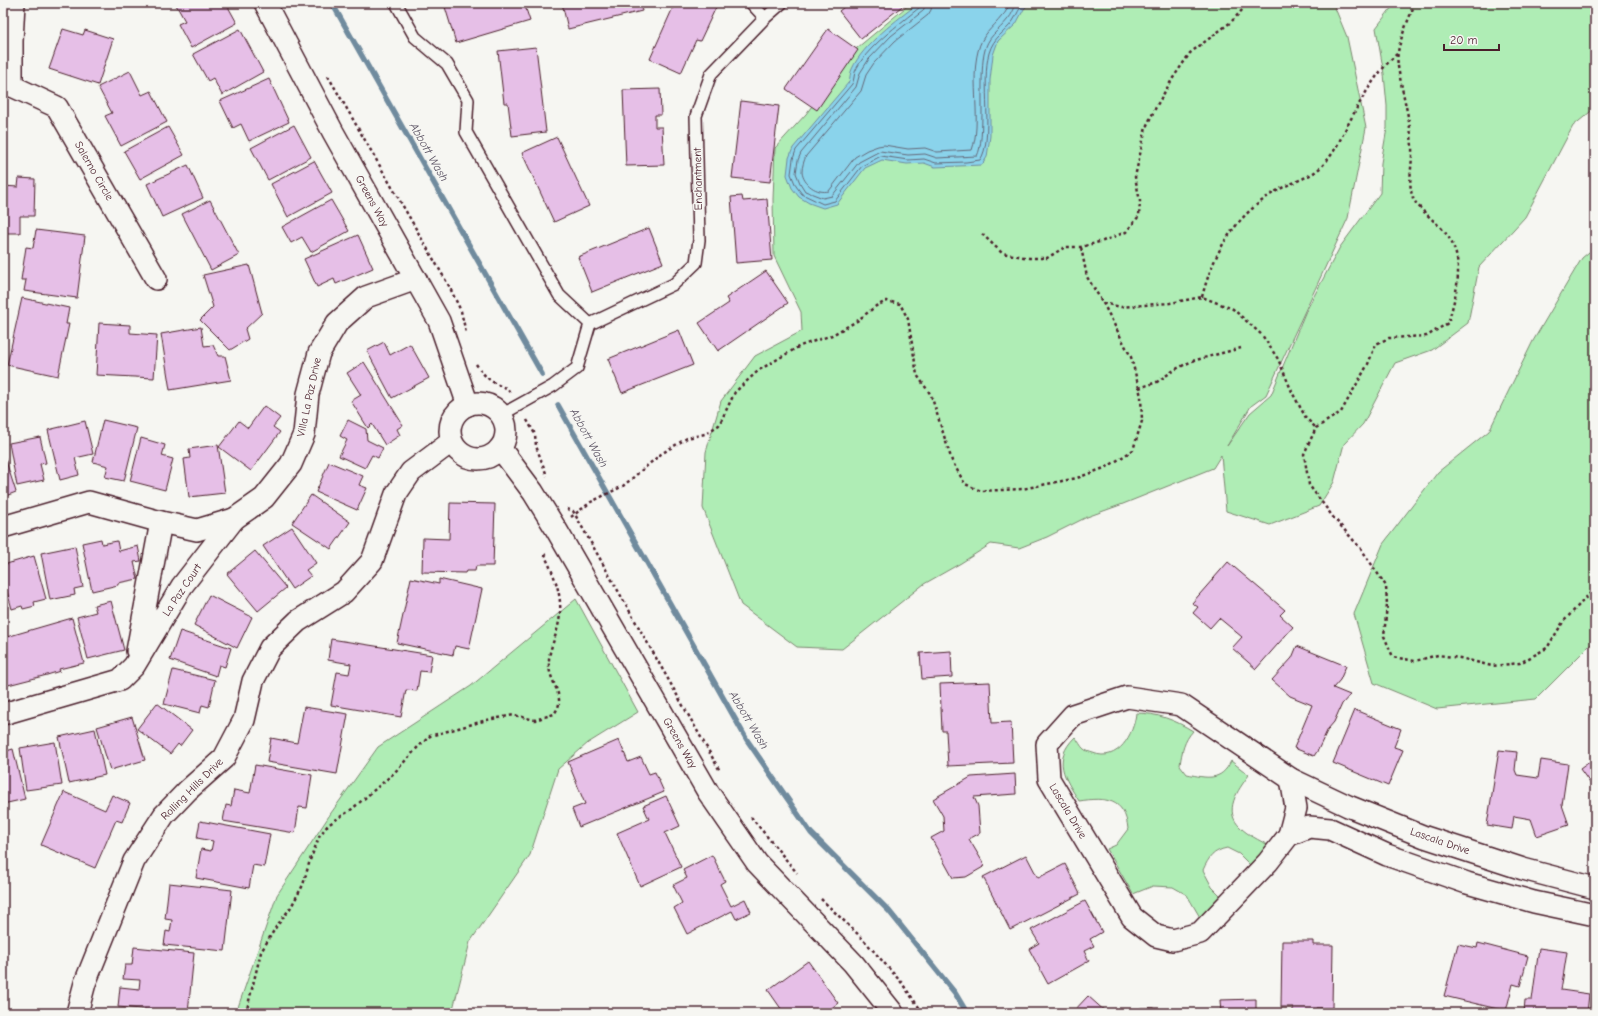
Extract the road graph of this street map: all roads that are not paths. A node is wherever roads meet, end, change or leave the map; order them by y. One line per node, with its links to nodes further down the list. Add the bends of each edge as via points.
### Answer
1 (14, 3): 7 (street)
2 (265, 3): 9 (street, Greens Way, via 333,132)
3 (396, 3): 10 (lane, via 415,37 447,64 468,100 466,132 559,295)
4 (751, 3): 6 (lane)
5 (782, 3): 6 (lane, Enchantment)
6 (765, 18): 10 (lane, Enchantment, via 711,74 696,116 699,240 696,263 674,284)
7 (7, 86): 8 (street, Salerno Circle, via 57,107)
8 (156, 279)
9 (416, 279): 11 (street, Greens Way, via 439,321); 15 (street, Villa La Paz Drive, via 366,297 337,323 319,353 308,394 304,434 291,464 264,498)
10 (590, 324): 12 (lane, via 577,368 553,386)
11 (468, 405): 12 (street, via 486,405); 13 (street, via 460,409 450,424)
12 (501, 415): 14 (street, via 506,432)
13 (451, 442): 14 (street, via 462,455 470,458 486,458); 24 (street, Rolling Hills Drive, via 411,472 396,494 372,561 344,592 298,621 270,648 253,681 244,720 224,758 164,815 134,861 85,983)
14 (500, 448): 25 (street, Greens Way, via 533,492 556,529 708,792 757,863 853,963)
15 (234, 519): 16 (street, Villa La Paz Drive, via 197,530); 18 (street, La Paz Court, via 182,586)
16 (161, 522): 17 (street, Villa La Paz Drive, via 89,502); 18 (street, La Paz Court)
17 (3, 527)
18 (134, 666): 19 (street, La Paz Court, via 120,680)
19 (3, 714)
20 (1291, 780): 21 (street, Lascala Drive, via 1296,808); 21 (street, Lascala Drive, via 1181,705 1127,697 1073,715 1047,744 1049,780 1132,918 1156,936 1173,940 1200,933 1268,862); 22 (street, Lascala Drive, via 1426,837 1523,869)
21 (1289, 835): 23 (street, via 1309,827 1330,828 1386,854 1467,883 1534,902)
22 (1595, 888)
23 (1595, 915)
24 (77, 1013)
25 (893, 1013)

